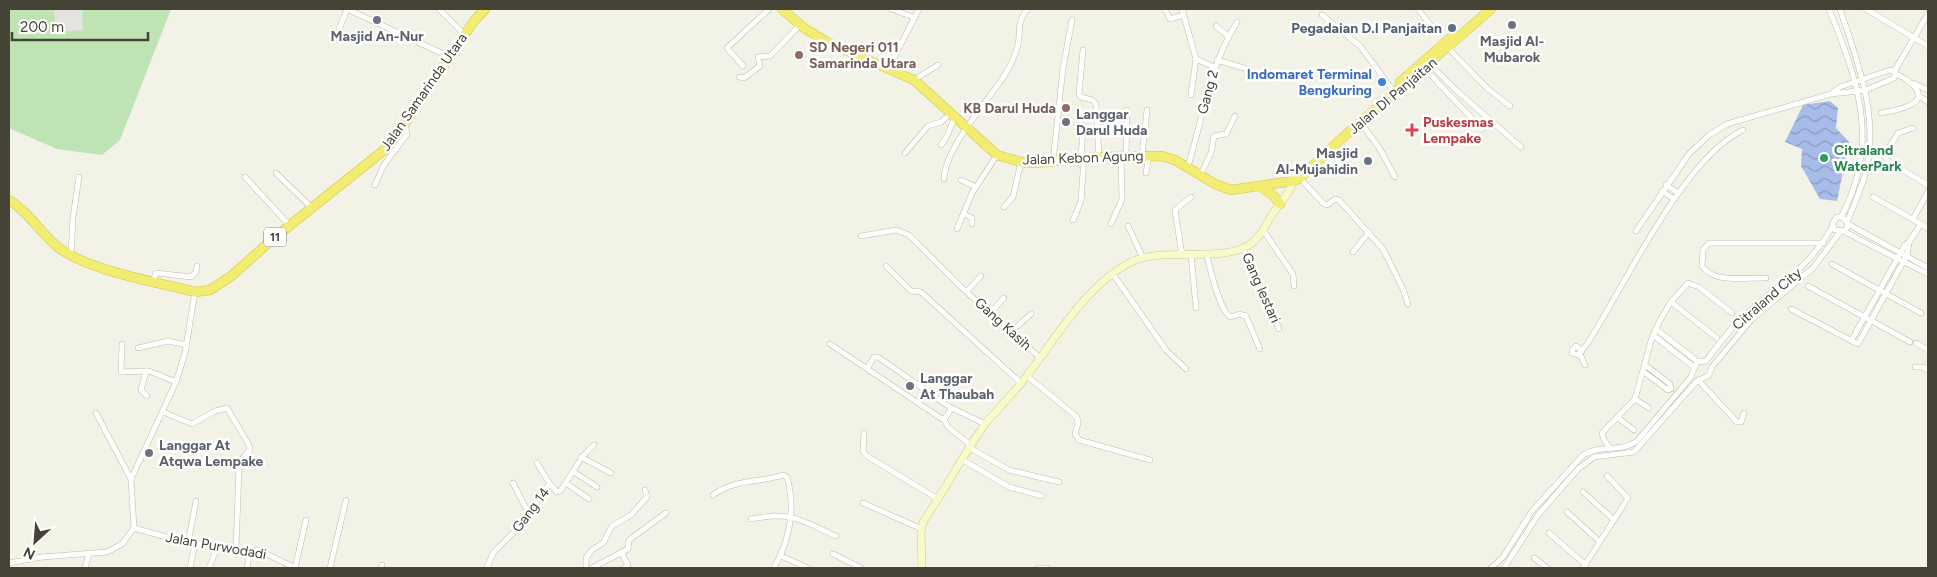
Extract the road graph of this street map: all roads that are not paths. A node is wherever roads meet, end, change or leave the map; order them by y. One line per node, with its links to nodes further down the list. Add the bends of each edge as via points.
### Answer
1 (439, 9): 23 (street)
2 (485, 9): 23 (highway, Jalan Samarinda Utara / 11)
3 (769, 9): 34 (street, via 727,48)
4 (782, 9): 20 (highway, Jalan Kebon Agung)
5 (891, 9): 17 (street)
6 (919, 9): 17 (street)
7 (1028, 9): 63 (street, via 1021,18 1018,46 1010,65)
8 (1165, 9): 14 (street, via 1170,19)
9 (1418, 9): 22 (street)
10 (1829, 9): 44 (street, Citraland City)
11 (1840, 9): 43 (street, Citraland City)
12 (1866, 9): 25 (street)
13 (1484, 10): 28 (highway, Jalan DI Panjaitan); 40 (highway)
14 (1183, 12): 31 (street)
15 (1928, 14): 25 (street)
16 (1322, 15): 46 (street, via 1360,46)
17 (913, 17): 36 (street)
18 (1072, 20): 76 (street, via 1063,68)
19 (1237, 22): 24 (street, Gang 2)
20 (800, 25): 36 (highway, Jalan Kebon Agung, via 839,48); 41 (street, via 770,56 757,58 761,65 757,69 744,78)
21 (1216, 26): 24 (street)
22 (1431, 26)
23 (465, 35): 30 (highway, Jalan Samarinda Utara / 11)
24 (1228, 36): 32 (street, Gang 2)
25 (1914, 38): 27 (street); 39 (street)
26 (335, 40): 30 (street, via 347,9)
27 (1928, 46)
28 (1448, 48): 35 (highway, Jalan DI Panjaitan); 54 (street, via 1488,89)
29 (1083, 50): 72 (street, via 1079,94 1096,104)
30 (450, 57): 61 (highway, Jalan Samarinda Utara / 11)
31 (1196, 59): 37 (street); 52 (street)
32 (1217, 60): 37 (street, Gang 2); 38 (street)
33 (938, 65): 42 (street)
34 (743, 66)
35 (1427, 66): 40 (highway, Jalan DI Panjaitan); 65 (street); 68 (street)
36 (889, 67): 42 (highway, Jalan Kebon Agung)
37 (1214, 67): 77 (street, Gang 2)
38 (1244, 68)
39 (1896, 72): 43 (street); 45 (street); 47 (street, via 1894,78)
40 (1414, 74): 46 (highway); 60 (highway, Jalan DI Panjaitan)
41 (739, 77)
42 (914, 80): 58 (highway, Jalan Kebon Agung)
43 (1863, 80): 44 (street); 47 (street, Citraland City)
44 (1855, 82): 49 (street, Citraland City); 50 (street)
45 (1913, 83): 48 (street); 51 (street)
46 (1392, 88): 85 (highway)
47 (1866, 90): 49 (street); 106 (street, Citraland City, via 1868,160)
48 (1928, 90)
49 (1858, 92): 50 (street); 103 (street, Citraland City, via 1861,164)
50 (1831, 94): 88 (street, via 1719,128 1699,143)
51 (1918, 94): 53 (street); 57 (street, via 1908,107)
52 (1191, 95)
53 (1928, 102)
54 (1510, 106)
55 (1127, 110): 73 (street)
56 (1146, 110): 71 (street)
57 (1881, 113)
58 (954, 115): 63 (highway, Jalan Kebon Agung); 67 (street); 69 (street, via 928,126)
59 (1235, 116): 80 (street, via 1226,134 1214,136)
60 (1361, 123): 81 (street); 85 (highway, Jalan DI Panjaitan)
61 (405, 124): 87 (street, via 407,134 384,165); 101 (highway, Jalan Samarinda Utara / 11, via 383,151)
62 (1084, 127): 74 (street)
63 (968, 128): 70 (highway, Jalan Kebon Agung); 84 (street, via 946,165)
64 (1913, 128): 89 (street, via 1896,135 1884,156)
65 (1482, 130)
66 (1742, 130): 94 (street, via 1721,143)
67 (941, 145)
68 (1521, 147)
69 (905, 153)
70 (998, 155): 75 (highway, Jalan Kebon Agung); 91 (street)
71 (1145, 156): 73 (highway, Jalan Kebon Agung); 77 (highway, Jalan Kebon Agung, via 1168,157); 79 (street)
72 (1099, 157): 73 (highway, Jalan Kebon Agung); 74 (highway, Jalan Kebon Agung)
73 (1124, 157): 108 (street, via 1122,199)
74 (1082, 159): 76 (highway, Jalan Kebon Agung); 104 (street, via 1081,201)
75 (1021, 162): 76 (highway, Jalan Kebon Agung); 100 (street, via 1013,197)
76 (1053, 162)
77 (1188, 166): 80 (highway, Jalan Kebon Agung)
78 (276, 173): 101 (street)
79 (1146, 173)
80 (1201, 174): 90 (highway, Jalan Kebon Agung, via 1231,190)
81 (1395, 176)
82 (79, 177): 132 (street)
83 (244, 177): 110 (street)
84 (944, 179)
85 (1293, 179): 90 (highway, Jalan Kebon Agung); 99 (main road); 117 (street, via 1324,204 1339,200)
86 (961, 180): 91 (street)
87 (375, 185)
88 (1666, 185): 92 (street); 94 (street)
89 (1928, 185)
90 (1261, 187): 99 (highway)
91 (976, 188): 102 (street)
92 (1662, 192): 97 (street); 116 (street)
93 (1928, 192): 105 (street)
94 (1678, 193): 97 (street)
95 (1191, 196): 130 (street, via 1175,210)
96 (1873, 197): 105 (street)
97 (1674, 199): 177 (street, via 1581,353)
98 (9, 200): 132 (highway)
99 (1280, 204): 115 (main road)
100 (1004, 207)
101 (312, 208): 110 (highway, Jalan Samarinda Utara / 11)
102 (964, 214): 107 (street, via 972,218); 113 (street)
103 (1841, 216): 106 (street); 112 (street, Citraland City, via 1834,220)
104 (1073, 220)
105 (1913, 220): 109 (street)
106 (1847, 223): 118 (street, Citraland City); 119 (street)
107 (972, 224)
108 (1111, 224)
109 (1921, 224): 114 (street); 122 (street)
110 (290, 226): 149 (highway, Jalan Samarinda Utara / 11, via 230,277 210,290)
111 (1128, 226): 134 (street)
112 (1832, 226): 118 (street); 123 (street, Citraland City)
113 (956, 228)
114 (1928, 228)
115 (1263, 230): 124 (main road); 146 (street, via 1294,274)
116 (1636, 231)
117 (1369, 232): 126 (street); 153 (street, via 1383,249)
118 (1841, 232): 121 (street); 133 (street, Citraland City)
119 (1865, 232): 121 (street); 127 (street)
120 (861, 236): 148 (street, Gang Kasih, via 888,230 904,232)
121 (1860, 240): 135 (street)
122 (1909, 242): 127 (street); 131 (street)
123 (1823, 243): 125 (street, Citraland City); 144 (street, via 1710,243 1704,250 1702,266 1711,275)
124 (1243, 247): 128 (main road); 162 (street, Gang lestari)
125 (1816, 251): 133 (street); 175 (street, Citraland City, via 1804,266 1746,314)
126 (1353, 252)
127 (1901, 252): 131 (street); 135 (street)
128 (1206, 253): 129 (main road); 172 (street, via 1225,314 1230,317 1246,316)
129 (1191, 254): 130 (main road); 154 (street)
130 (1182, 255): 134 (main road)
131 (1906, 255): 136 (street); 140 (street)
132 (71, 256): 145 (highway)
133 (1823, 256): 180 (street, Citraland City, via 1803,278 1751,320)
134 (1143, 258): 141 (main road)
135 (1897, 259): 136 (street); 150 (street)
136 (1903, 262): 142 (street); 150 (street)
137 (1832, 264): 150 (street)
138 (197, 266): 145 (street, via 191,277 156,273)
139 (886, 266): 190 (street, via 911,291 921,292)
140 (1928, 268)
141 (1113, 274): 174 (main road, via 1088,298); 182 (street, via 1166,350)
142 (1928, 274)
143 (981, 276): 148 (street)
144 (1766, 278)
145 (153, 281): 149 (highway)
146 (1294, 286)
147 (1808, 286): 160 (street)
148 (967, 291): 156 (street, Gang Kasih)
149 (195, 292): 170 (street)
150 (1882, 292): 158 (street); 160 (street); 161 (street)
151 (1004, 298): 156 (street)
152 (1671, 302): 157 (street, via 1685,285 1693,284); 163 (street); 166 (street)
153 (1408, 304)
154 (1196, 308)
155 (1791, 309): 167 (street)
156 (991, 312): 164 (street, Gang Kasih)
157 (1732, 313)
158 (1922, 313)
159 (1031, 314): 164 (street)
160 (1864, 316): 161 (street); 167 (street)
161 (1872, 320): 167 (street, via 1858,344); 173 (street)
162 (1279, 329)
163 (1656, 329): 165 (street); 176 (street)
164 (1012, 331): 174 (street, Gang Kasih)
165 (1653, 335): 178 (street); 183 (street)
166 (1717, 338)
167 (1851, 341)
168 (122, 344): 184 (street, via 121,372)
169 (830, 344): 179 (street)
170 (187, 345): 171 (street, via 168,341); 189 (street)
171 (138, 348)
172 (1260, 349)
173 (1928, 350)
174 (1039, 357): 187 (main road)
175 (1706, 361): 176 (street); 180 (street)
176 (1698, 362): 183 (street, Citraland City)
177 (1585, 365)
178 (1646, 365): 186 (street); 186 (street, via 1670,384 1671,389)
179 (868, 367): 193 (street, via 874,357 878,357); 199 (street)
180 (1712, 367): 188 (street, Citraland City, via 1709,375)
181 (1915, 367): 185 (street)
182 (1186, 369)
183 (1694, 369): 188 (street); 205 (street, Citraland City, via 1637,441 1626,447)
184 (146, 370): 189 (street); 191 (street, via 141,390)
185 (1928, 370)
186 (1644, 372): 192 (street)
187 (1026, 376): 190 (main road); 208 (street, via 1077,417 1075,434 1079,440)
188 (1700, 379): 196 (street, via 1737,422 1741,422); 210 (street, Citraland City, via 1634,452 1594,457)
189 (176, 382): 195 (street)
190 (1021, 383): 200 (main road)
191 (147, 396)
192 (1635, 399): 194 (street); 198 (street)
193 (951, 408): 199 (street); 200 (street)
194 (1649, 408)
195 (163, 412): 214 (street); 244 (street, via 192,424 227,408 249,445 250,450 239,467)
196 (1744, 412)
197 (96, 413): 214 (street)
198 (1618, 418): 201 (street); 205 (street, via 1602,436)
199 (944, 419): 204 (street)
200 (985, 424): 204 (main road)
201 (1634, 430)
202 (864, 433): 225 (street, via 863,451 867,456)
203 (594, 445): 206 (street, Gang 14)
204 (970, 448): 207 (main road); 215 (street, via 1012,471)
205 (1610, 448): 210 (street, Citraland City, via 1588,452)
206 (581, 456): 211 (street, Gang 14); 212 (street)
207 (963, 460): 223 (street, via 1009,487); 225 (main road)
208 (1150, 460)
209 (537, 463): 218 (street)
210 (1576, 467): 269 (street, Citraland City, via 1532,511); 270 (street, Citraland City, via 1538,515)
211 (574, 472): 217 (street, Gang 14); 219 (street)
212 (610, 473)
213 (1606, 476): 234 (street, via 1628,498)
214 (131, 479): 236 (street)
215 (1059, 482)
216 (513, 483): 231 (street)
217 (566, 483): 218 (street, Gang 14, via 558,492); 224 (street)
218 (550, 484): 231 (street, Gang 14)
219 (597, 487)
220 (645, 490): 261 (street, via 647,497 637,510 612,526 604,543 589,553)
221 (1583, 492): 234 (street)
222 (713, 495): 232 (street, via 736,483 783,475 787,477 792,495)
223 (1042, 496)
224 (590, 499)
225 (938, 499): 237 (main road)
226 (346, 500): 259 (street)
227 (196, 501): 241 (street)
228 (863, 502): 237 (street)
229 (1567, 512): 240 (street)
230 (666, 513): 246 (street, via 634,536 629,541 629,548)
231 (529, 514): 260 (street, Gang 14, via 493,553)
232 (791, 516): 233 (street); 239 (street); 249 (street)
233 (751, 519)
234 (1613, 519): 240 (street)
235 (306, 520): 258 (street)
236 (134, 528): 241 (street, Jalan Purwodadi); 247 (street, via 115,549)
237 (922, 529): 266 (main road)
238 (1549, 533): 252 (street)
239 (836, 536)
240 (1599, 541): 252 (street)
241 (188, 543): 242 (street, Jalan Purwodadi)
242 (195, 544): 243 (street, Jalan Purwodadi); 255 (street)
243 (217, 548): 244 (street, Jalan Purwodadi); 256 (street)
244 (236, 549): 245 (street, Jalan Purwodadi)
245 (250, 550): 257 (street); 258 (street, Jalan Purwodadi, via 264,552)
246 (621, 552): 253 (street); 262 (street)
247 (89, 553): 251 (street); 254 (street)
248 (833, 554): 265 (street)
249 (781, 556): 263 (street); 264 (street)
250 (1534, 558): 271 (street)
251 (9, 563)
252 (1584, 566)
253 (628, 567)
254 (85, 568)
255 (190, 568)
256 (209, 568)
257 (247, 568)
258 (295, 568)
259 (330, 568)
260 (487, 568)
261 (586, 568)
262 (592, 568)
263 (774, 568)
264 (808, 568)
265 (861, 568)
266 (922, 568)
267 (1039, 568): 268 (street)
268 (1047, 568)
269 (1495, 568)
270 (1504, 568)
271 (1547, 568)

